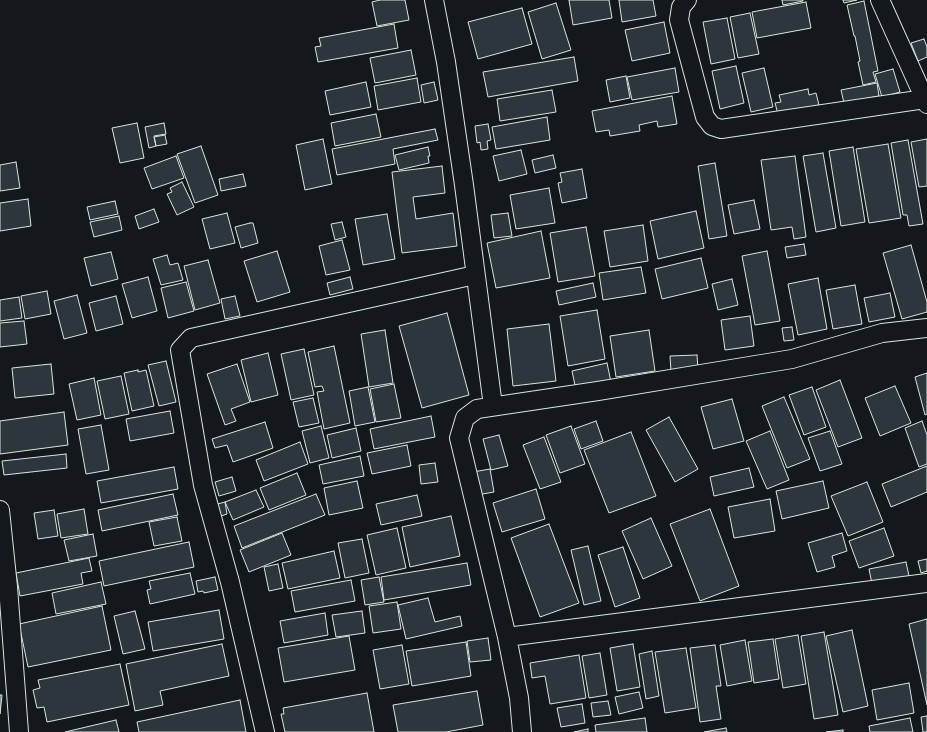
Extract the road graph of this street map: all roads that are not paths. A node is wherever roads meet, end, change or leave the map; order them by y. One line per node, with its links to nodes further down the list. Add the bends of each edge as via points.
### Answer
1 (434, 0): 5 (street, via 448,78)
2 (687, 0): 4 (street, via 681,7 680,20 705,117 712,126 721,128)
3 (880, 0): 4 (street)
4 (926, 101)
5 (475, 275): 7 (street); 12 (street, via 191,338 180,350 202,484 230,582)
6 (927, 328): 7 (street, via 882,333 792,358 598,392)
7 (493, 406): 10 (street, via 477,409 465,418 459,438)
8 (0, 510): 11 (street)
9 (927, 584): 10 (street)
10 (507, 637): 13 (street, via 519,698)
11 (19, 732)
12 (265, 732)
13 (522, 732)

